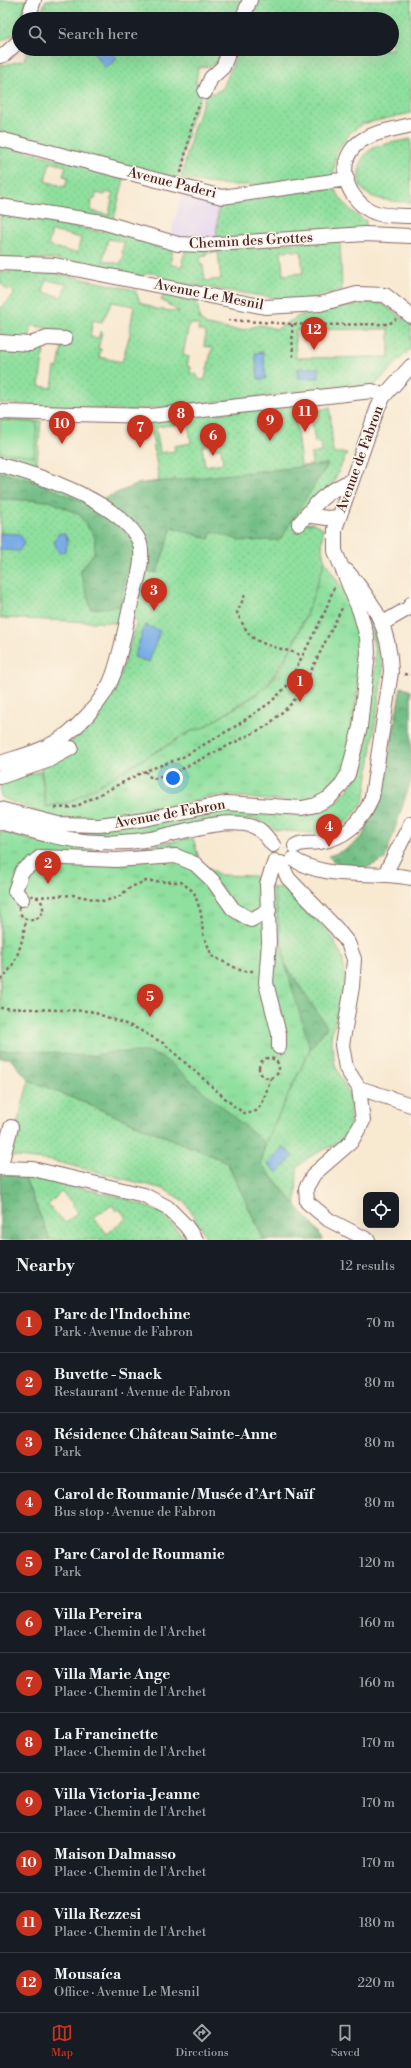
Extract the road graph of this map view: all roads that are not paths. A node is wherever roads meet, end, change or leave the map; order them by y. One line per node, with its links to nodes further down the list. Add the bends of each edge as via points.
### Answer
1 (34, 0): 3 (street)
2 (250, 0): 4 (street)
3 (30, 12)
4 (245, 12)
5 (12, 47): 6 (street)
6 (0, 56)
7 (228, 56): 8 (street, via 224,67 211,78)
8 (205, 92)
9 (411, 125): 11 (street, via 376,134 354,147 347,157)
10 (0, 139): 11 (street, Avenue Paderi, via 222,196)
11 (347, 179): 13 (street, via 349,189 355,198 373,212)
12 (0, 206): 14 (street, Chemin des Grottes, via 102,222 178,244 203,245 365,234)
13 (411, 216)
14 (411, 236)
15 (0, 263): 16 (street, Avenue Le Mesnil, via 55,265 265,307 320,304 357,294 385,295)
16 (411, 316)
17 (65, 339): 18 (street, via 47,338 30,344)
18 (0, 342)
19 (411, 366): 20 (street, Avenue de Fabron)
20 (384, 396): 21 (street, via 372,391 150,416); 23 (street, Avenue de Fabron)
21 (0, 412)
22 (0, 465): 29 (street, via 28,472 86,497 118,515 138,538 141,560 114,674 98,703 72,731 46,747)
23 (350, 481): 24 (street, Avenue de Fabron); 24 (street, via 330,490 318,500 303,520)
24 (338, 517): 25 (street, Avenue de Fabron, via 334,541)
25 (353, 596): 27 (street, Avenue de Fabron); 31 (street, Avenue de Fabron, via 367,637 366,680 360,727 348,774 329,798 316,805 302,808 226,803 99,825 58,824)
26 (411, 604): 27 (street, via 410,608)
27 (383, 623): 35 (street, Avenue de Fabron, via 389,642 391,672 375,782 367,811 347,832 333,839 302,842)
28 (71, 748): 30 (street, via 47,761)
29 (0, 763)
30 (0, 778)
31 (0, 809)
32 (0, 822): 34 (street, Avenue de Fabron, via 53,836 98,842 150,839 200,828 245,825 261,830)
33 (411, 823): 36 (street)
34 (273, 845): 35 (street, via 272,855); 35 (street, via 278,840 286,839)
35 (286, 857): 36 (street, via 305,865 342,874); 39 (street, via 267,884 266,899); 41 (street, via 288,878 336,928 348,943 354,959 342,1045 346,1068)
36 (385, 874): 37 (street)
37 (411, 878)
38 (29, 898): 39 (street, via 15,891 22,871 41,857 116,860 176,856 195,864 213,881 233,909 251,920)
39 (269, 910): 40 (street, via 266,983 280,1034)
40 (279, 1047)
41 (359, 1088): 42 (street); 46 (street, via 363,1121 351,1142 314,1174 306,1188 307,1202 317,1211)
42 (411, 1105)
43 (11, 1128): 44 (street)
44 (0, 1168): 45 (street, via 40,1170 144,1195 167,1207 182,1221)
45 (196, 1240)
46 (368, 1240)

